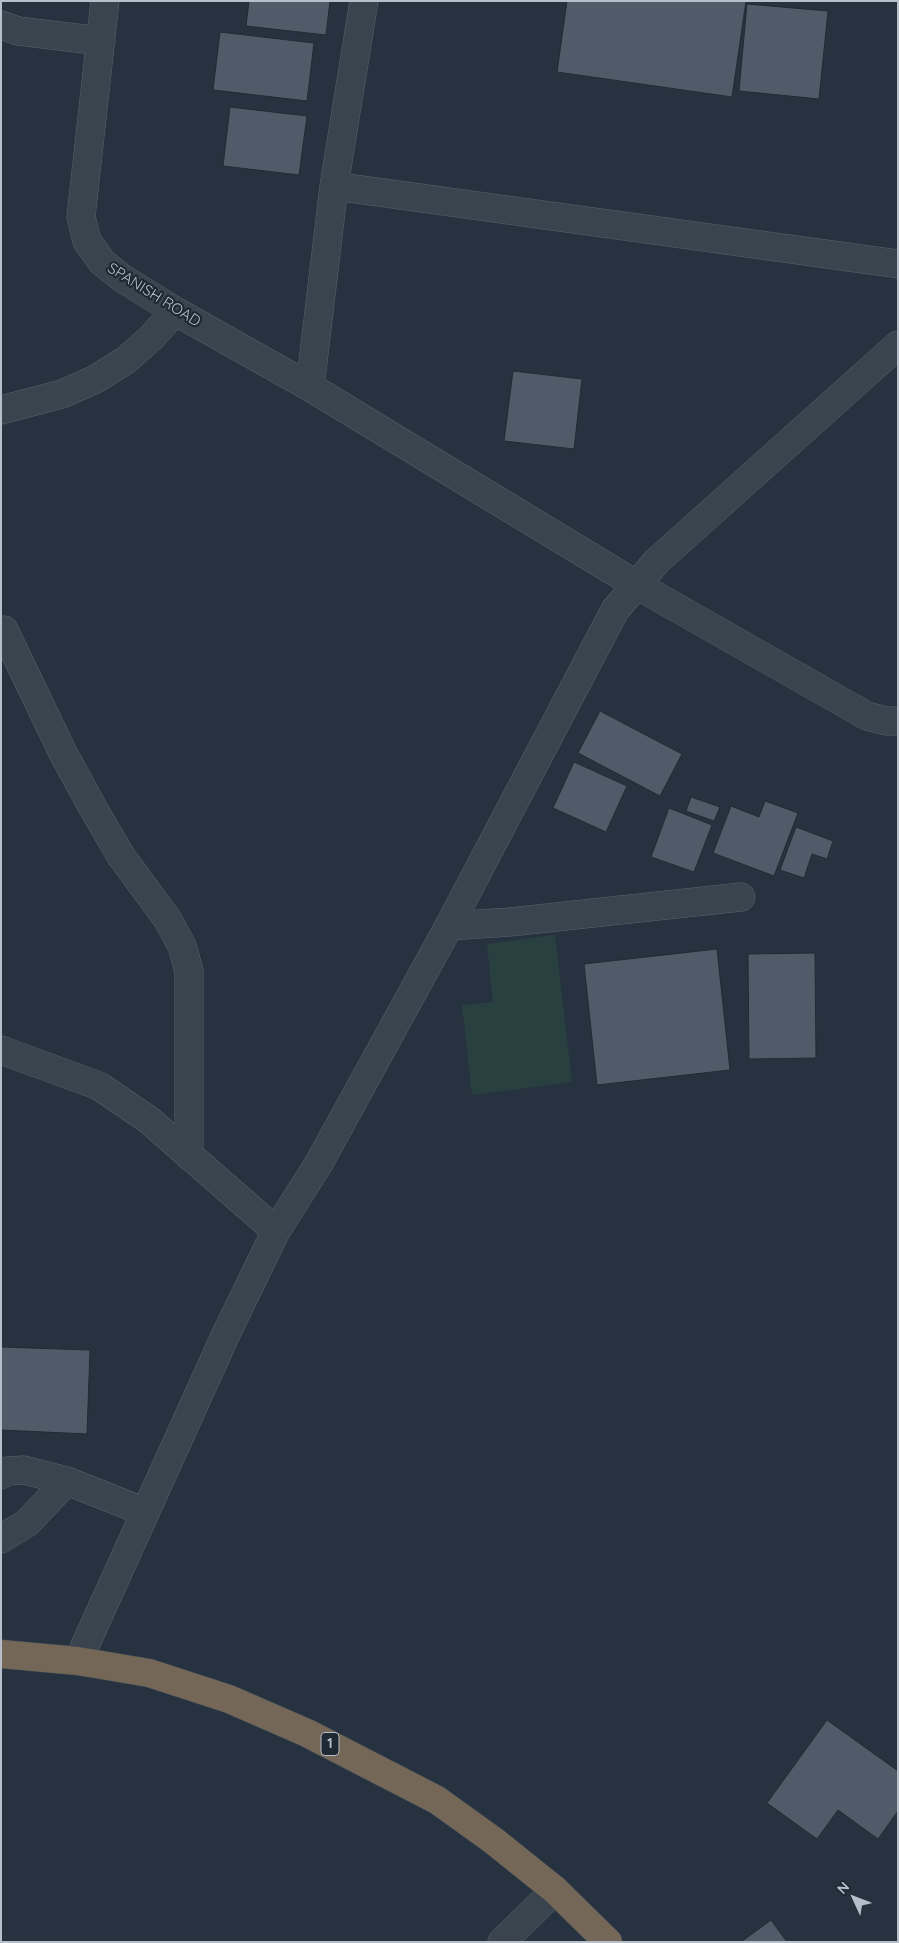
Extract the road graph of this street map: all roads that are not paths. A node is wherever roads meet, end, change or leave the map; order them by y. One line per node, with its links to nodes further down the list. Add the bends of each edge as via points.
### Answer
1 (105, 1): 4 (street, SPANISH ROAD)
2 (364, 1): 5 (street)
3 (1, 25): 4 (street, via 18,31)
4 (101, 41): 7 (street, SPANISH ROAD, via 80,217 86,242 102,262 122,278)
5 (334, 186): 6 (street); 9 (street)
6 (898, 264)
7 (175, 311): 9 (street, SPANISH ROAD); 10 (street, via 126,360 96,379 62,394)
8 (898, 345): 11 (street)
9 (310, 387): 11 (street, SPANISH ROAD)
10 (1, 410)
11 (634, 584): 13 (street, SPANISH ROAD, via 867,716 886,722); 15 (street, via 614,610)
12 (4, 630): 17 (street, via 93,808 182,946 189,971)
13 (898, 721)
14 (741, 897): 15 (street)
15 (449, 926): 18 (street, via 319,1163)
16 (1, 1050): 17 (street, via 99,1086 149,1120)
17 (189, 1156): 18 (street)
18 (276, 1231): 21 (street)
19 (1, 1475): 20 (street, via 24,1470)
20 (67, 1481): 21 (street); 22 (street, via 27,1523)
21 (145, 1512): 24 (street)
22 (1, 1539)
23 (1, 1654): 24 (highway, 1)
24 (78, 1661): 25 (highway, 1, via 148,1674 229,1698 306,1733 436,1800)
25 (555, 1890): 26 (street); 27 (highway, 1)
26 (502, 1942)
27 (608, 1942)

